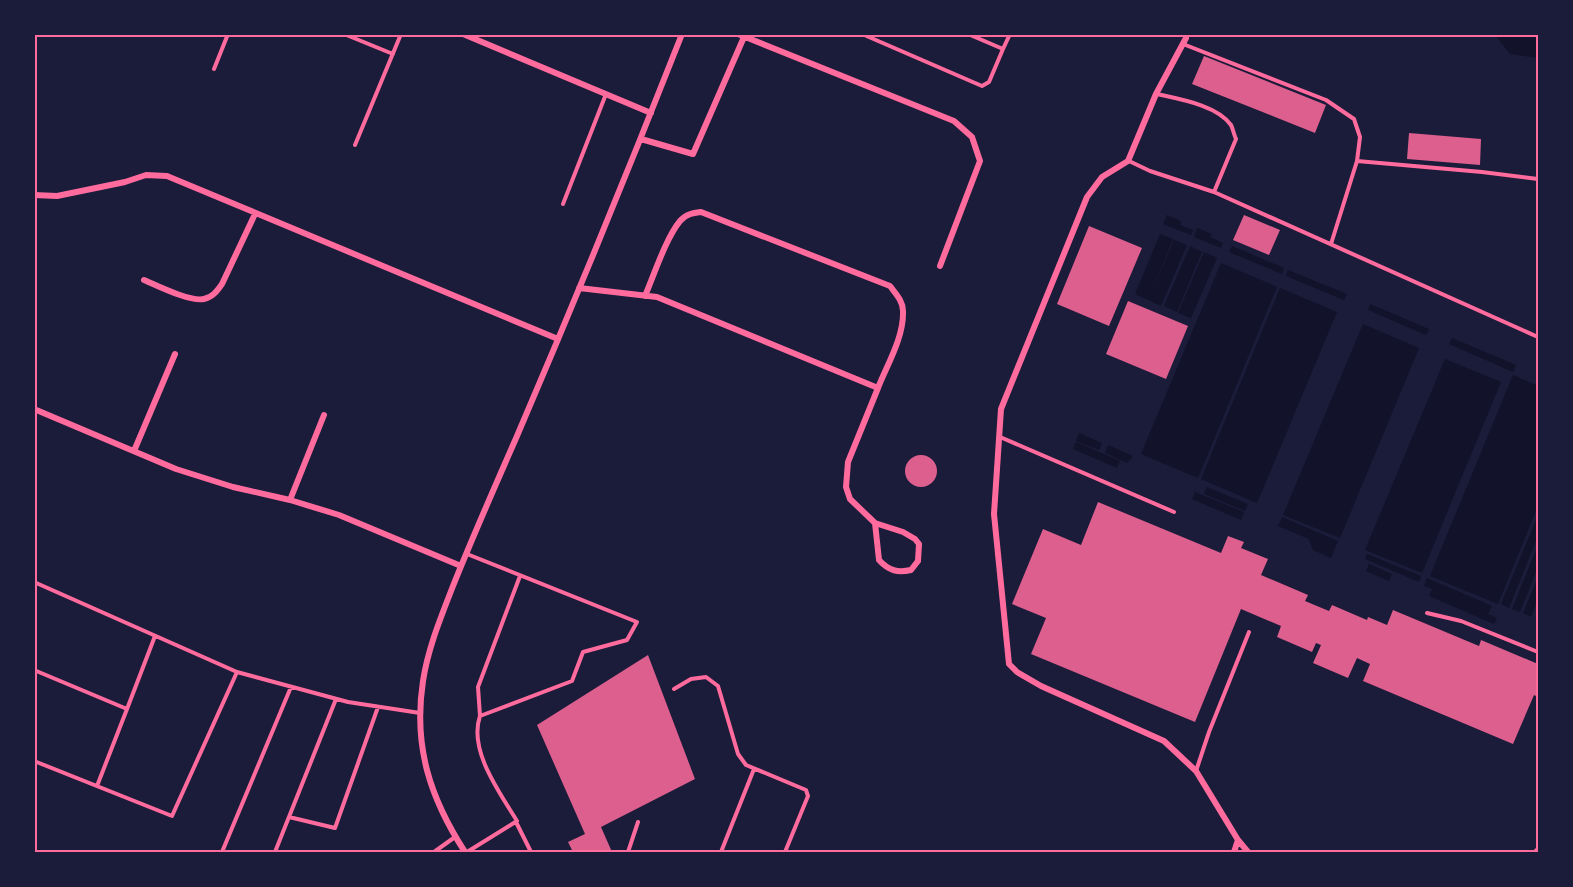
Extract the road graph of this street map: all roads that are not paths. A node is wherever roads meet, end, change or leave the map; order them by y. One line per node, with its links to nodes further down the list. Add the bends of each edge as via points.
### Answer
1 (228, 34): 13 (lane)
2 (344, 34): 12 (lane)
3 (401, 34): 12 (lane)
4 (463, 34): 14 (street)
5 (682, 34): 16 (street)
6 (862, 34): 11 (lane, via 982,86 988,82)
7 (968, 34): 11 (lane)
8 (1010, 34): 11 (lane)
9 (741, 36): 17 (street, via 693,154); 27 (street, via 954,121 972,137 980,160)
10 (1184, 41): 15 (street); 20 (lane, via 1326,100 1354,119 1360,137)
11 (1003, 49)
12 (393, 54): 18 (lane)
13 (214, 69)
14 (606, 94): 16 (street); 24 (lane)
15 (1156, 94): 19 (street); 22 (lane, via 1192,102 1219,114 1231,125 1236,139)
16 (651, 113): 17 (street)
17 (641, 139): 29 (street)
18 (355, 145)
19 (1128, 161): 22 (lane); 37 (street, via 1102,177 1087,197 1001,409)
20 (1357, 161): 21 (lane); 26 (lane)
21 (1539, 179)
22 (1214, 192): 26 (lane)
23 (34, 195): 25 (street, via 57,196 146,175 167,176)
24 (563, 204)
25 (255, 213): 28 (street, via 214,294 202,300 189,298); 32 (street)
26 (1331, 244): 31 (lane)
27 (940, 266)
28 (144, 280)
29 (579, 288): 30 (street); 32 (street)
30 (645, 296): 34 (street, via 657,297); 34 (street, via 681,219 701,212 890,286 903,310 899,333)
31 (1539, 337)
32 (558, 339): 42 (street)
33 (175, 354): 38 (street)
34 (878, 388): 41 (street, via 846,475 850,499)
35 (34, 410): 38 (street)
36 (324, 415): 39 (street)
37 (999, 437): 40 (lane); 61 (street, via 994,514 1009,664 1041,686 1164,741)
38 (134, 451): 39 (street, via 233,487)
39 (290, 500): 43 (street, via 339,515)
40 (1174, 512)
41 (874, 523): 41 (street, via 903,532 919,544 918,561 911,570 893,571 879,560)
42 (466, 554): 43 (street); 44 (lane)
43 (461, 566): 57 (street, via 429,652)
44 (520, 576): 58 (lane, via 478,687); 58 (lane, via 637,622 627,640 583,652 573,681)
45 (34, 582): 48 (lane)
46 (1427, 613): 49 (lane, via 1461,621)
47 (1250, 633): 61 (lane)
48 (155, 636): 51 (lane); 56 (lane)
49 (1539, 652)
50 (34, 670): 56 (lane)
51 (237, 672): 52 (lane); 62 (lane, via 172,816)
52 (291, 687): 54 (lane); 68 (lane)
53 (674, 689): 60 (lane, via 692,679 706,677 718,686 738,754)
54 (336, 699): 55 (lane); 63 (lane)
55 (378, 707): 57 (lane); 63 (lane, via 335,828)
56 (127, 708): 62 (lane)
57 (420, 713): 66 (street, via 426,774)
58 (480, 716): 64 (lane, via 476,727 482,756)
59 (34, 761): 62 (lane)
60 (754, 769): 74 (lane); 75 (lane, via 806,790 808,796)
61 (1196, 771): 67 (street)
62 (97, 786)
63 (289, 817): 69 (lane)
64 (516, 822): 71 (lane); 72 (lane)
65 (638, 822): 73 (lane)
66 (455, 837): 70 (lane); 71 (street)
67 (1238, 840): 76 (street); 77 (street)
68 (222, 852)
69 (274, 852)
70 (434, 852)
71 (466, 852)
72 (531, 852)
73 (628, 852)
74 (721, 852)
75 (785, 852)
76 (1234, 852)
77 (1248, 852)

